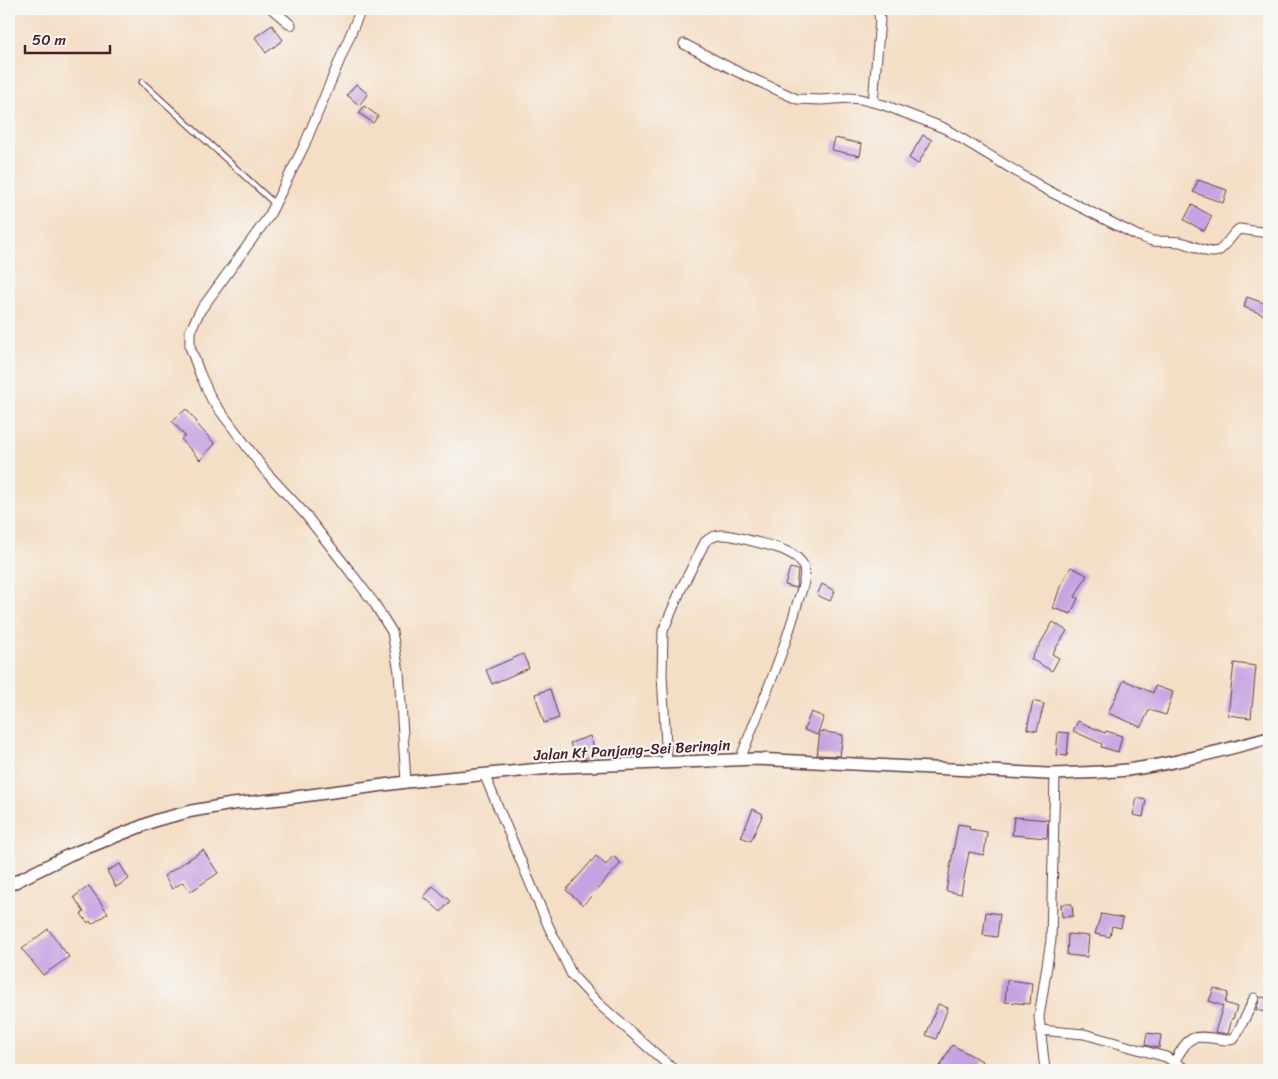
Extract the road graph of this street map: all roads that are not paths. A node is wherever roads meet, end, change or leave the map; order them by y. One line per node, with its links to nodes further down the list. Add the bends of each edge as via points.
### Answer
1 (272, 9): 4 (street)
2 (362, 9): 8 (street, via 304,146)
3 (878, 9): 7 (street, via 880,20)
4 (291, 25)
5 (684, 44): 7 (street, via 797,99 849,98)
6 (142, 82): 8 (lane)
7 (872, 102): 9 (street, via 950,131 1045,189 1138,236 1216,252 1239,229)
8 (275, 204): 15 (street, via 250,244 200,310 190,331 190,347 212,400 266,472 305,514 345,565 392,632 399,672)
9 (1269, 233)
10 (1269, 738): 14 (street, Jalan Kt Panjang-Sei Beringin, via 1128,770)
11 (740, 760): 12 (street, Jalan Kt Panjang-Sei Beringin); 12 (street, via 788,638 803,583 804,567 796,557 780,548 725,534 710,536 705,542 663,631); 14 (street, Jalan Kt Panjang-Sei Beringin)
12 (667, 762): 13 (street, Jalan Kt Panjang-Sei Beringin)
13 (484, 774): 15 (street, Jalan Kt Panjang-Sei Beringin); 20 (street, via 572,975 598,1004)
14 (1055, 774): 18 (street, via 1051,940 1039,1008)
15 (406, 782): 16 (street, Jalan Kt Panjang-Sei Beringin, via 232,804 157,820)
16 (9, 885)
17 (1254, 998): 19 (street, via 1234,1039 1192,1038)
18 (1040, 1030): 19 (street, via 1084,1034); 21 (street)
19 (1174, 1062): 22 (street)
20 (674, 1070)
21 (1045, 1070)
22 (1187, 1070)

